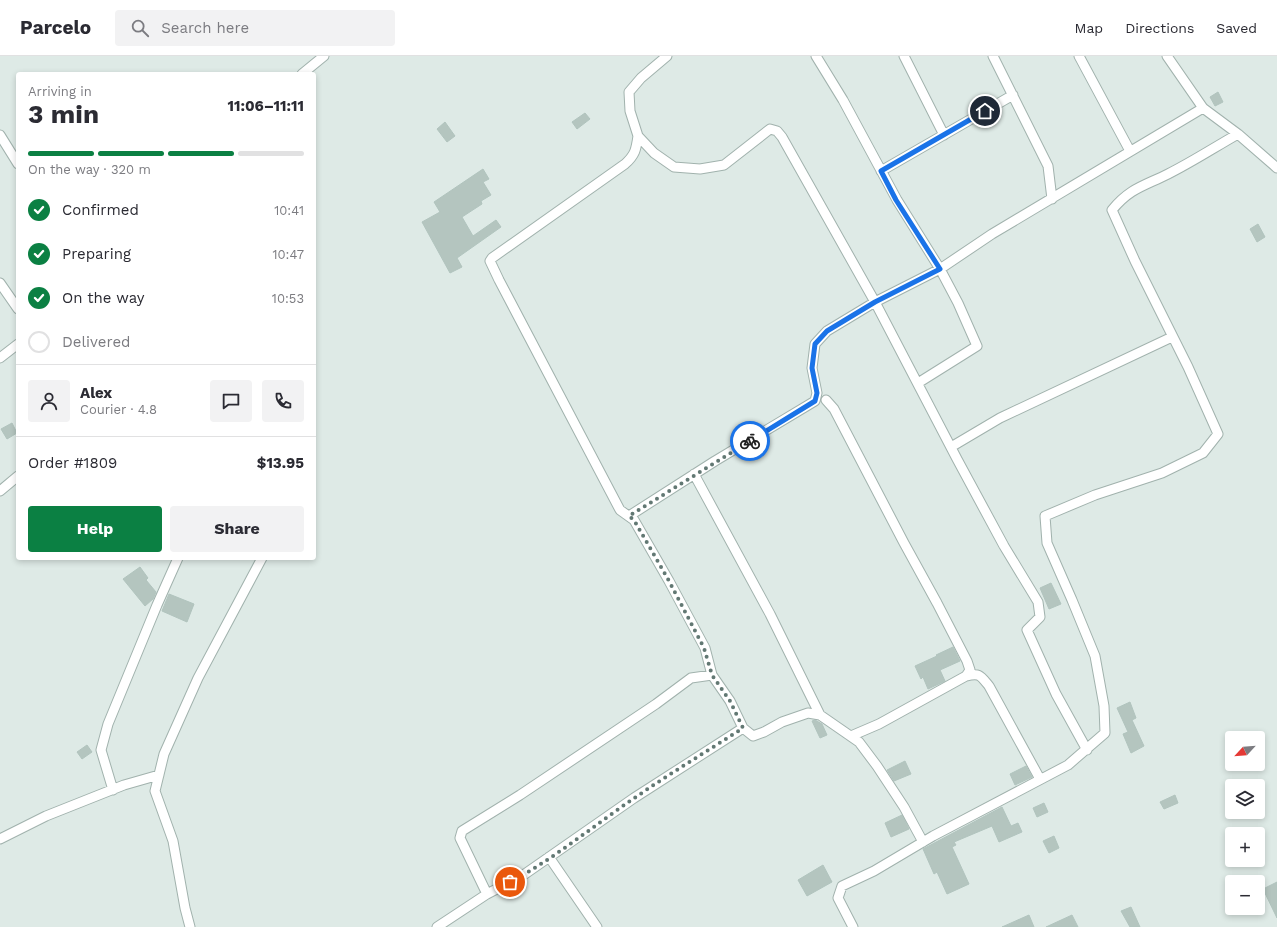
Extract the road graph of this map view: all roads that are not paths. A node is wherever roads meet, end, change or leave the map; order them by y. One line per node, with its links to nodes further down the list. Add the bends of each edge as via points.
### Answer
1 (324, 56): 8 (street)
2 (667, 56): 14 (street, via 640,78 629,92 630,111)
3 (816, 56): 18 (street)
4 (904, 56): 13 (street)
5 (993, 56): 9 (street)
6 (1079, 56): 15 (street)
7 (1167, 56): 10 (street)
8 (304, 72)
9 (1013, 95): 13 (street); 19 (street, via 1048,166)
10 (1203, 108): 11 (street); 15 (street)
11 (1238, 134): 17 (street); 24 (street, via 1168,174 1138,187 1120,200 1112,210)
12 (0, 135): 16 (street)
13 (944, 135): 18 (street)
14 (638, 136): 22 (street, via 654,153 674,167 700,169 724,165 770,129 777,131); 33 (street, via 636,150 625,164 490,261 620,510)
15 (1130, 151): 19 (street)
16 (16, 161)
17 (1277, 168)
18 (881, 171): 20 (street, via 896,200)
19 (1052, 199): 20 (street, via 992,234)
20 (940, 269): 22 (street); 27 (street, via 977,346)
21 (0, 283): 23 (street)
22 (875, 302): 27 (street); 30 (street, via 827,331 815,344 812,368 817,393 815,401)
23 (16, 306)
24 (1172, 337): 29 (street, via 1000,418); 41 (street, via 1218,434 1203,453 1162,472 1095,495 1046,516 1047,542 1095,656 1104,706 1105,733)
25 (16, 346): 26 (street)
26 (0, 358)
27 (918, 383): 29 (street)
28 (826, 400): 37 (street, via 834,409 967,661 970,670)
29 (951, 447): 41 (street, via 1004,546 1038,602 1040,616 1027,630 1056,694)
30 (694, 474): 33 (street); 38 (street, via 770,614)
31 (16, 478): 32 (street)
32 (0, 491)
33 (629, 516): 36 (street, via 654,554 704,648)
34 (177, 560): 44 (street, via 108,724 101,750)
35 (261, 560): 42 (street, via 198,678 164,754)
36 (712, 675): 39 (street, via 730,701); 48 (street, via 691,678 656,704 462,832 460,838)
37 (966, 676): 40 (street, via 879,724); 43 (street, via 981,675)
38 (820, 714): 39 (street, via 808,713 753,736); 40 (street)
39 (743, 728): 47 (street, via 634,798)
40 (851, 736): 46 (street, via 859,742 877,766)
41 (1087, 750): 43 (street, via 1068,766)
42 (159, 775): 44 (street); 49 (street, via 155,791 173,841)
43 (1040, 779): 46 (street)
44 (113, 790): 45 (street, via 46,816)
45 (0, 839)
46 (923, 842): 52 (street, via 874,871 842,886 838,898)
47 (549, 857): 48 (street, via 522,876); 51 (street)
48 (487, 894): 50 (street)
49 (190, 927)
50 (437, 927)
51 (597, 927)
52 (853, 927)

